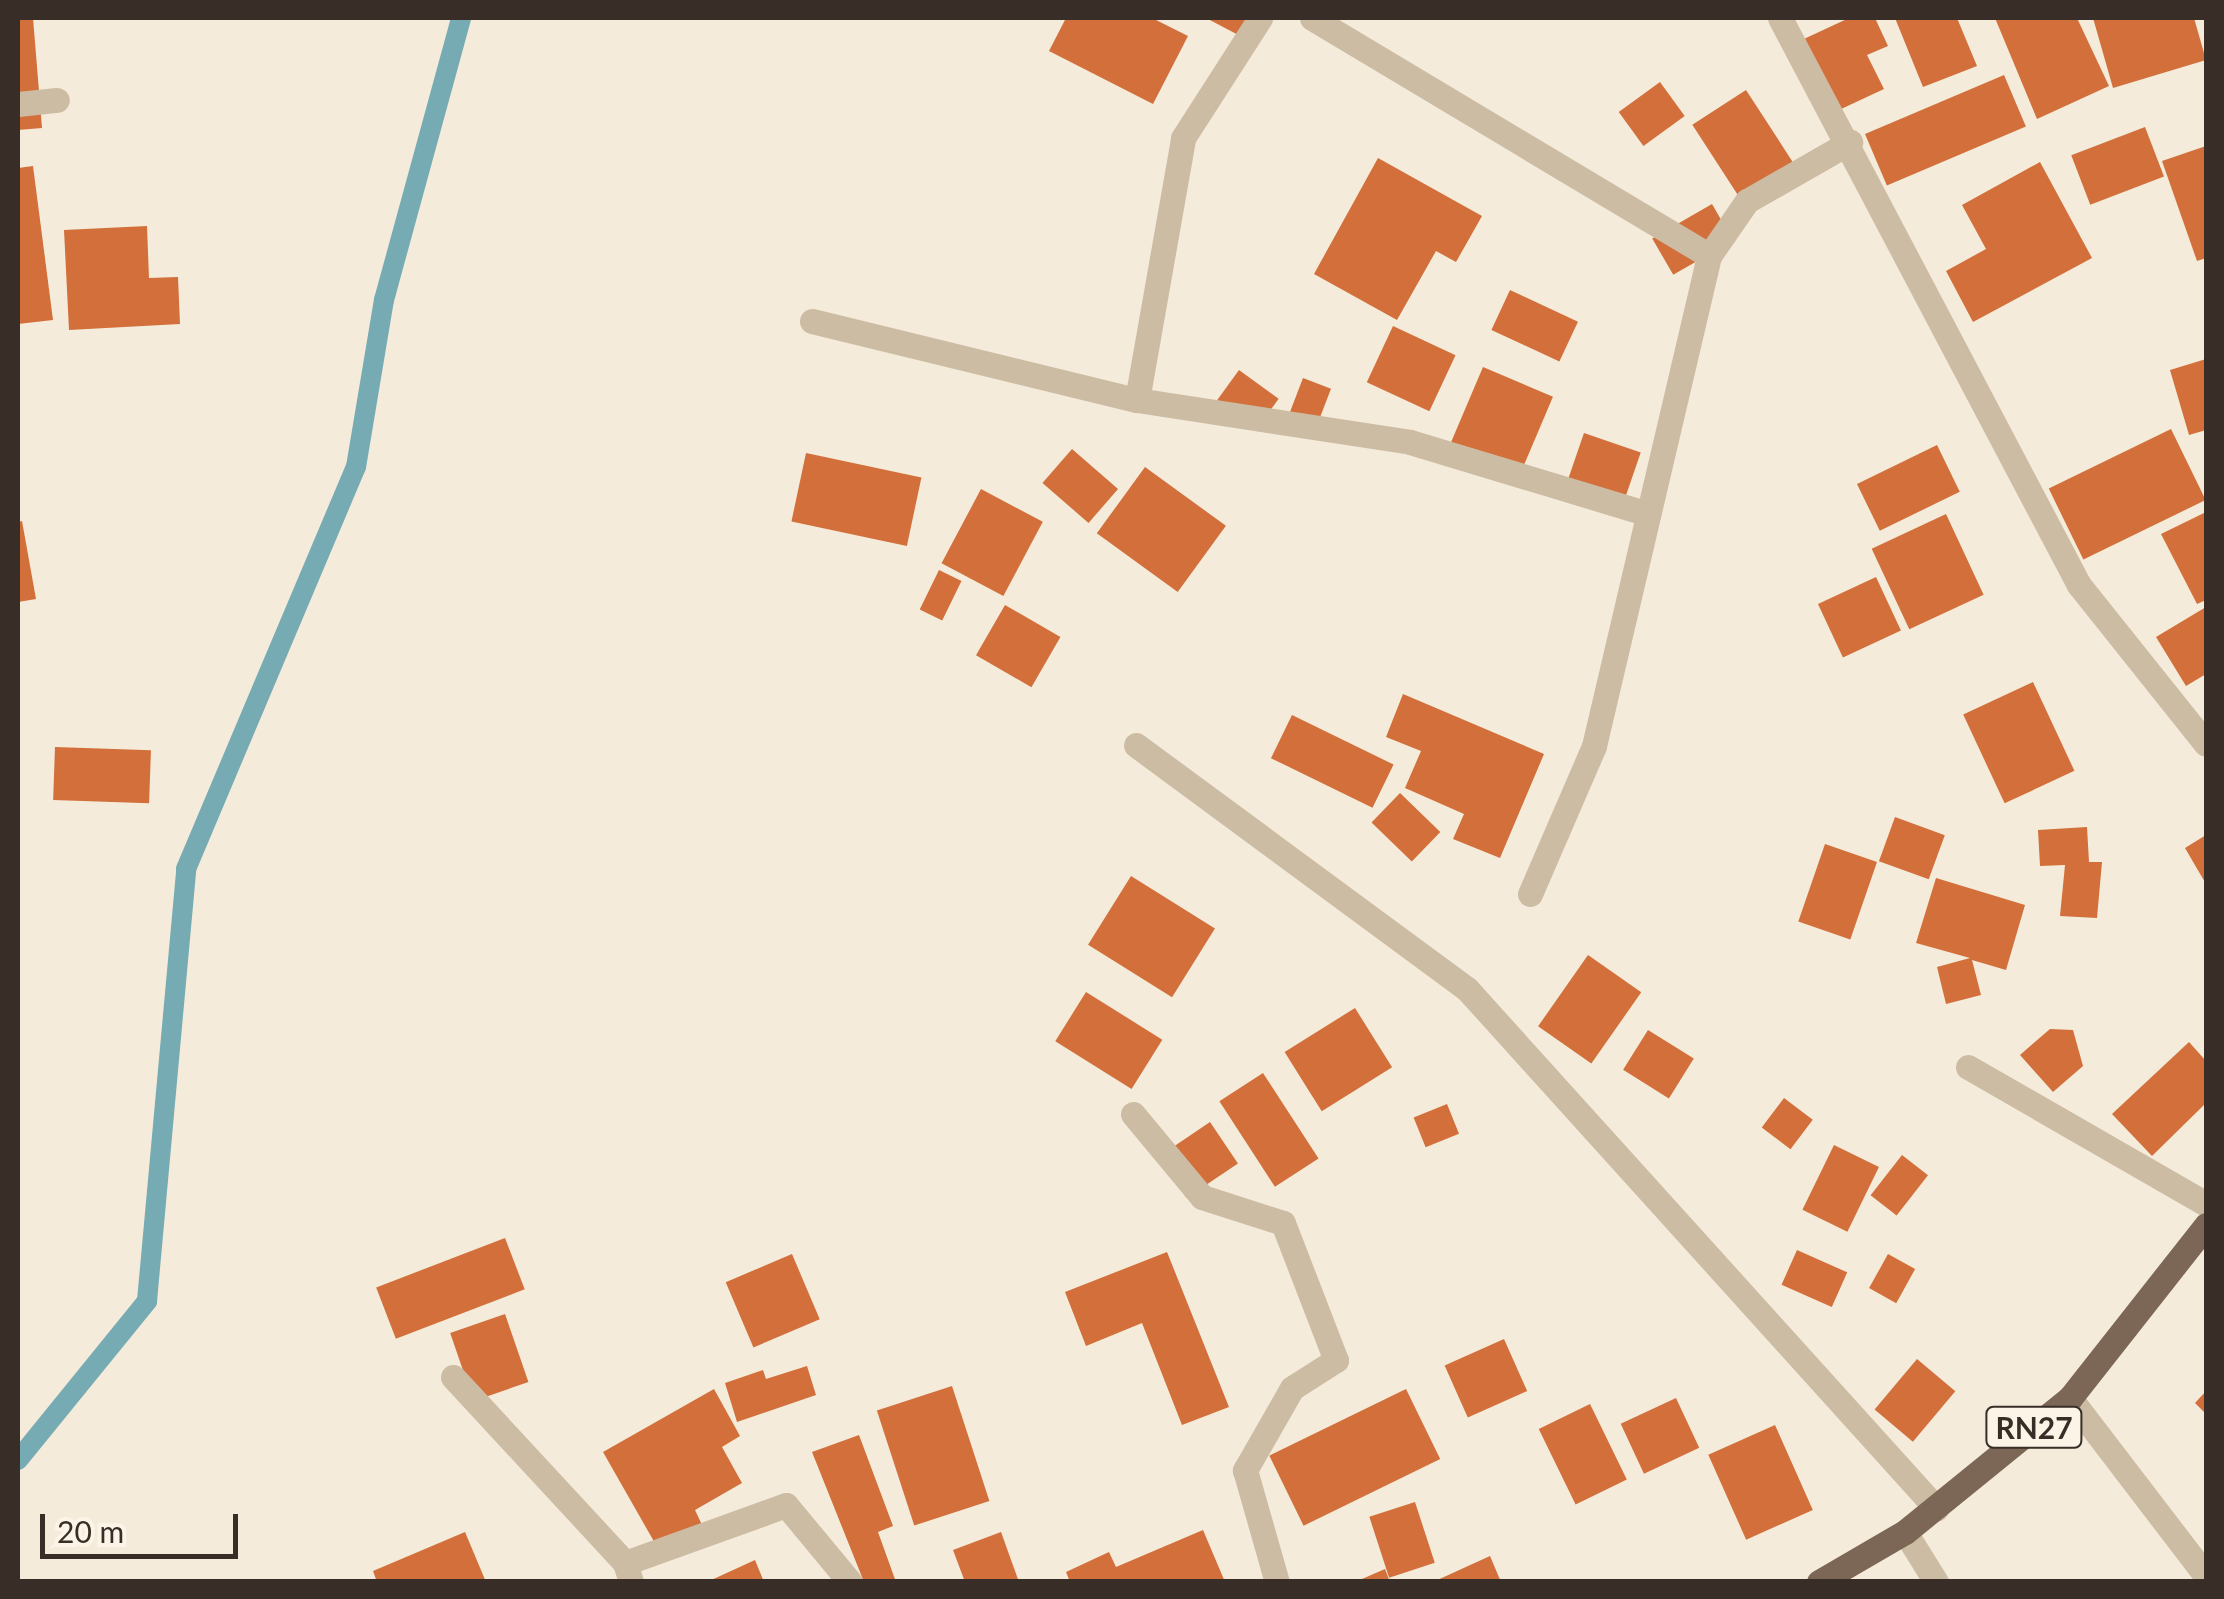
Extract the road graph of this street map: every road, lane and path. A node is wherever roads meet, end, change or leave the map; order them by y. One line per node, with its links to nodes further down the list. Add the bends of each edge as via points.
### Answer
1 (1260, 18): 9 (street, via 1183,138)
2 (1312, 18): 7 (street)
3 (1780, 18): 6 (street)
4 (57, 100): 5 (street)
5 (18, 104)
6 (1850, 142): 7 (street, via 1747,202); 11 (street, via 2080,585)
7 (1710, 256): 10 (street)
8 (812, 320): 9 (street)
9 (1137, 400): 10 (street, via 1410,442)
10 (1648, 514): 13 (street, via 1594,746)
11 (2206, 744)
12 (1136, 745): 20 (street, via 1467,990)
13 (1530, 894)
14 (1968, 1067): 16 (street)
15 (1133, 1114): 25 (street, via 1202,1197 1283,1223 1336,1360 1292,1388 1246,1470)
16 (2206, 1204)
17 (2206, 1225): 19 (main road, RN27)
18 (453, 1377): 22 (street)
19 (2070, 1398): 20 (main road, RN27); 23 (street)
20 (1936, 1508): 21 (main road, RN27)
21 (1905, 1532): 26 (main road, RN27); 27 (street)
22 (628, 1572): 24 (street, via 786,1504)
23 (2206, 1576)
24 (850, 1582)
25 (1277, 1582)
26 (1818, 1582)
27 (1936, 1582)

